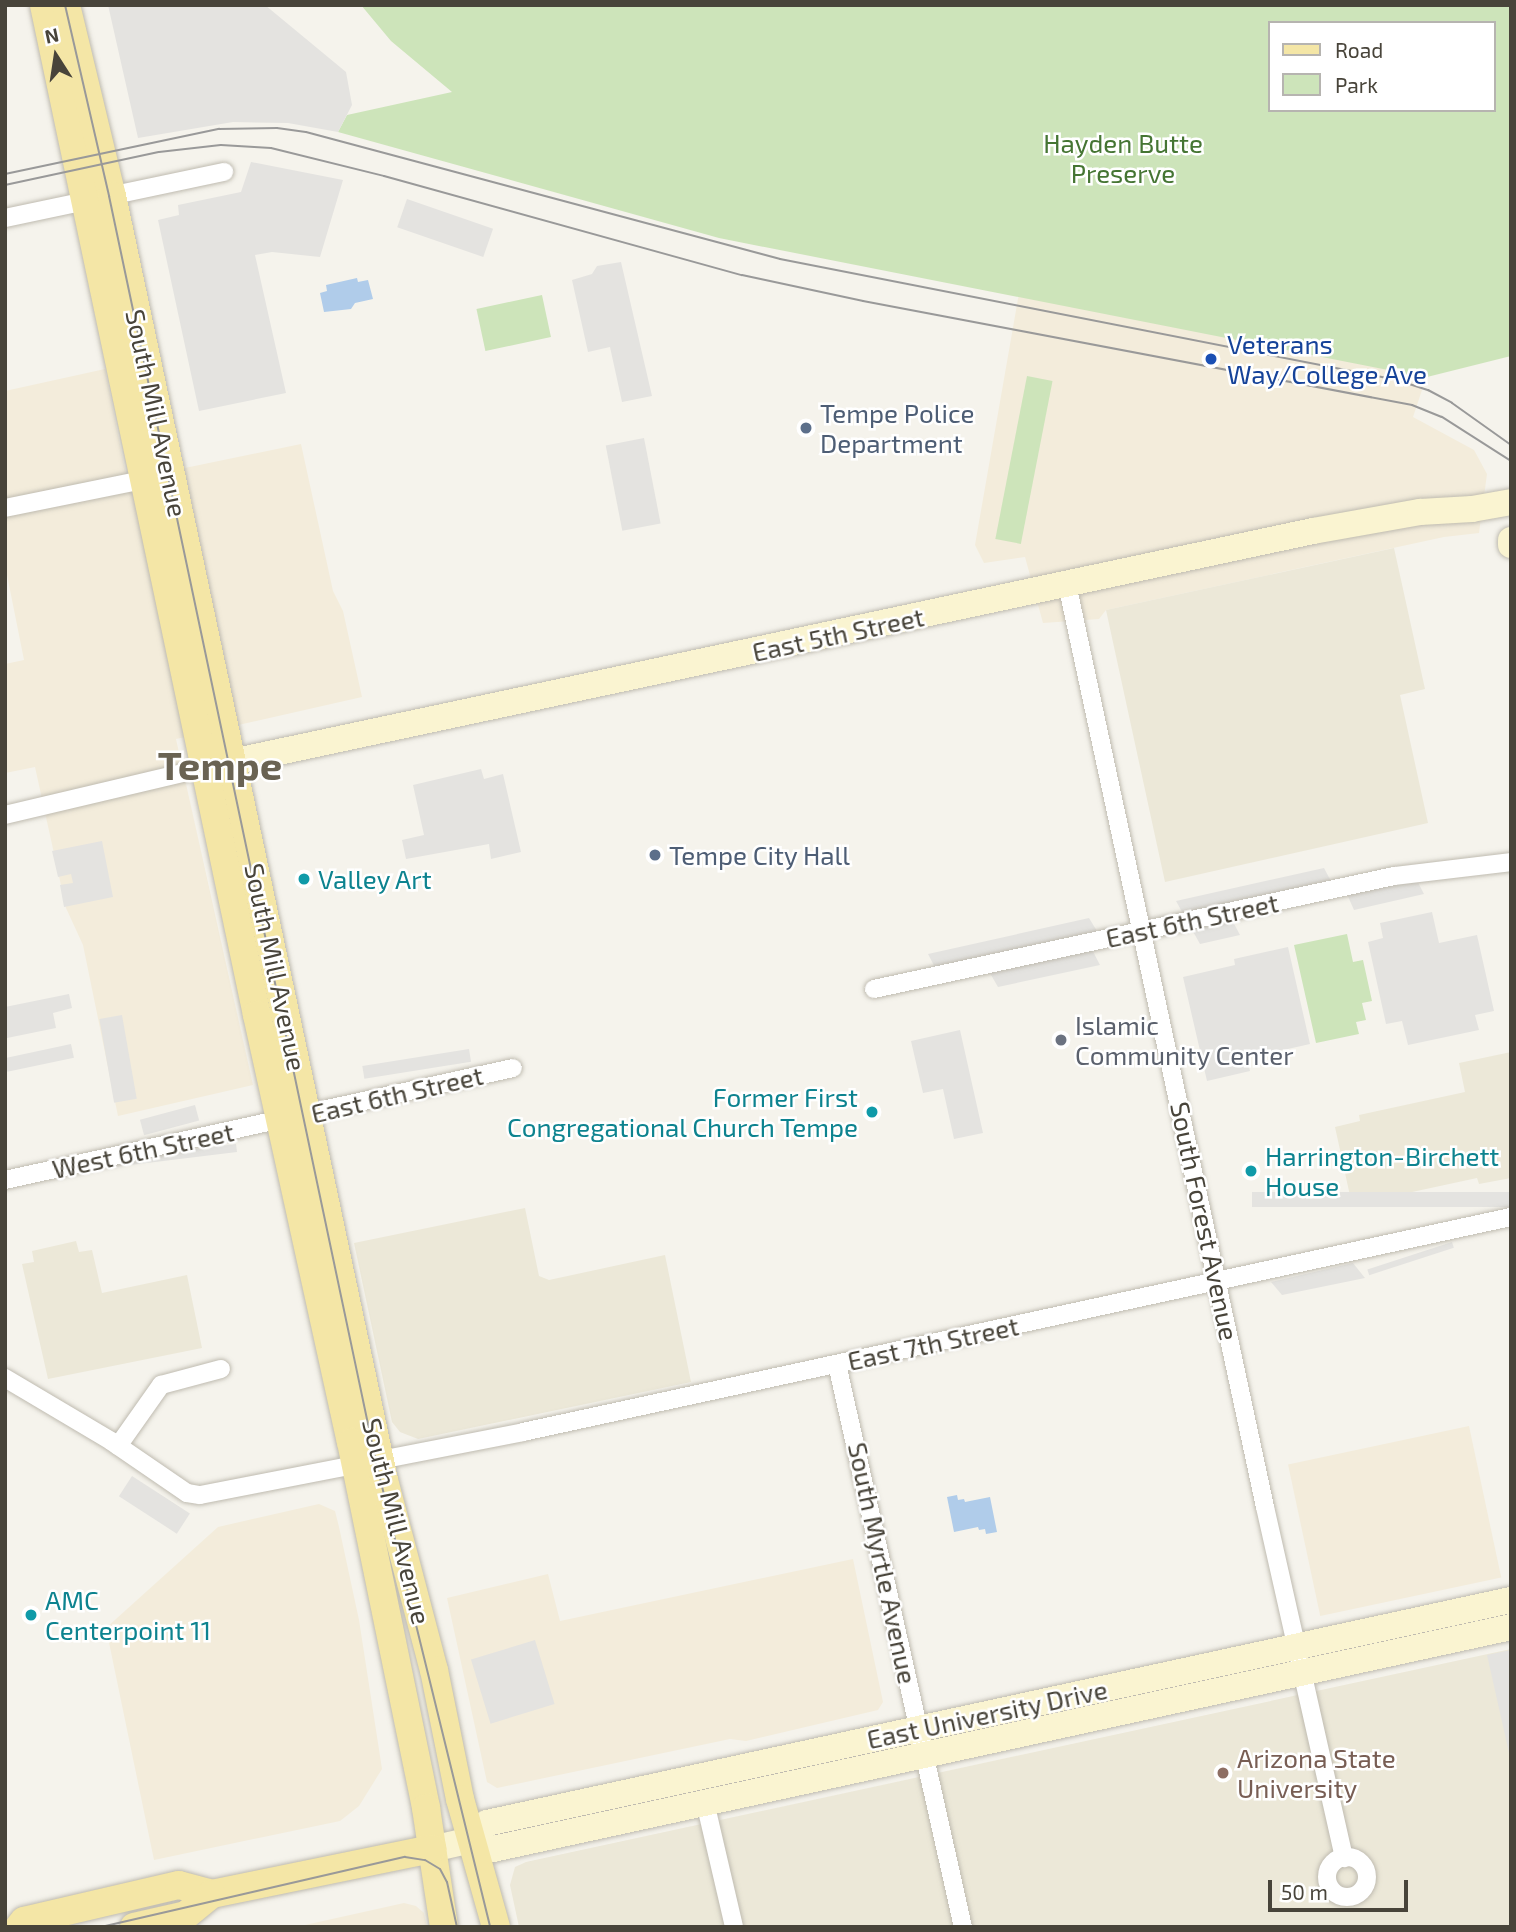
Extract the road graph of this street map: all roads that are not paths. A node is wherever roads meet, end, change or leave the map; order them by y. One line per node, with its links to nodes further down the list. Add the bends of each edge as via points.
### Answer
1 (44, 5): 4 (main road, South Mill Avenue)
2 (66, 5): 4 (main road, South Mill Avenue)
3 (224, 172): 4 (street)
4 (99, 198): 5 (street); 6 (main road, South Mill Avenue); 11 (main road, South Mill Avenue)
5 (5, 218)
6 (144, 480): 8 (street); 11 (main road, via 159,484 168,521); 14 (main road, South Mill Avenue)
7 (1511, 502): 9 (main road)
8 (5, 508)
9 (1472, 509): 10 (main road); 12 (main road, East 5th Street, via 1375,519)
10 (1511, 520)
11 (184, 534): 13 (main road, South Mill Avenue)
12 (1067, 584): 13 (main road, East 5th Street); 17 (street, South Forest Avenue)
13 (233, 762): 14 (main road, East 5th Street); 20 (main road, South Mill Avenue)
14 (204, 768): 15 (street); 20 (main road, South Mill Avenue)
15 (5, 815)
16 (1511, 862): 17 (street, East 6th Street, via 1394,876)
17 (1143, 932): 18 (street, East 6th Street); 23 (street, South Forest Avenue)
18 (874, 989)
19 (513, 1068): 20 (street, East 6th Street)
20 (294, 1117): 21 (street, West 6th Street); 28 (main road, South Mill Avenue)
21 (5, 1180)
22 (1511, 1217): 23 (street, East 7th Street)
23 (1217, 1280): 24 (street, East 7th Street); 31 (street, South Forest Avenue)
24 (837, 1364): 28 (street, East 7th Street); 32 (street, South Myrtle Avenue)
25 (220, 1370): 27 (street, via 161,1385)
26 (5, 1378): 27 (street, East 7th Street)
27 (118, 1446): 28 (street, East 7th Street, via 187,1493 200,1495)
28 (368, 1464): 35 (main road, South Mill Avenue, via 399,1544 435,1670); 36 (main road, South Mill Avenue)
29 (1511, 1600): 31 (main road, East University Drive)
30 (1511, 1626): 31 (main road, East University Drive)
31 (1299, 1659): 32 (main road, East University Drive); 33 (main road, East University Drive); 37 (street, South Forest Avenue)
32 (919, 1728): 33 (street, South Myrtle Avenue); 35 (main road, East University Drive, via 487,1823)
33 (925, 1755): 34 (main road, East University Drive); 44 (street, South Myrtle Avenue)
34 (705, 1802): 35 (main road, East University Drive, via 494,1849); 43 (street)
35 (471, 1840): 36 (main road, East University Drive); 42 (main road, South Mill Avenue)
36 (432, 1849): 38 (main road); 41 (main road, South Mill Avenue)
37 (1344, 1857)
38 (212, 1894): 39 (main road, via 186,1915); 40 (main road, via 179,1885 24,1921)
39 (137, 1926)
40 (19, 1927)
41 (444, 1927)
42 (496, 1927)
43 (734, 1927)
44 (963, 1927)

